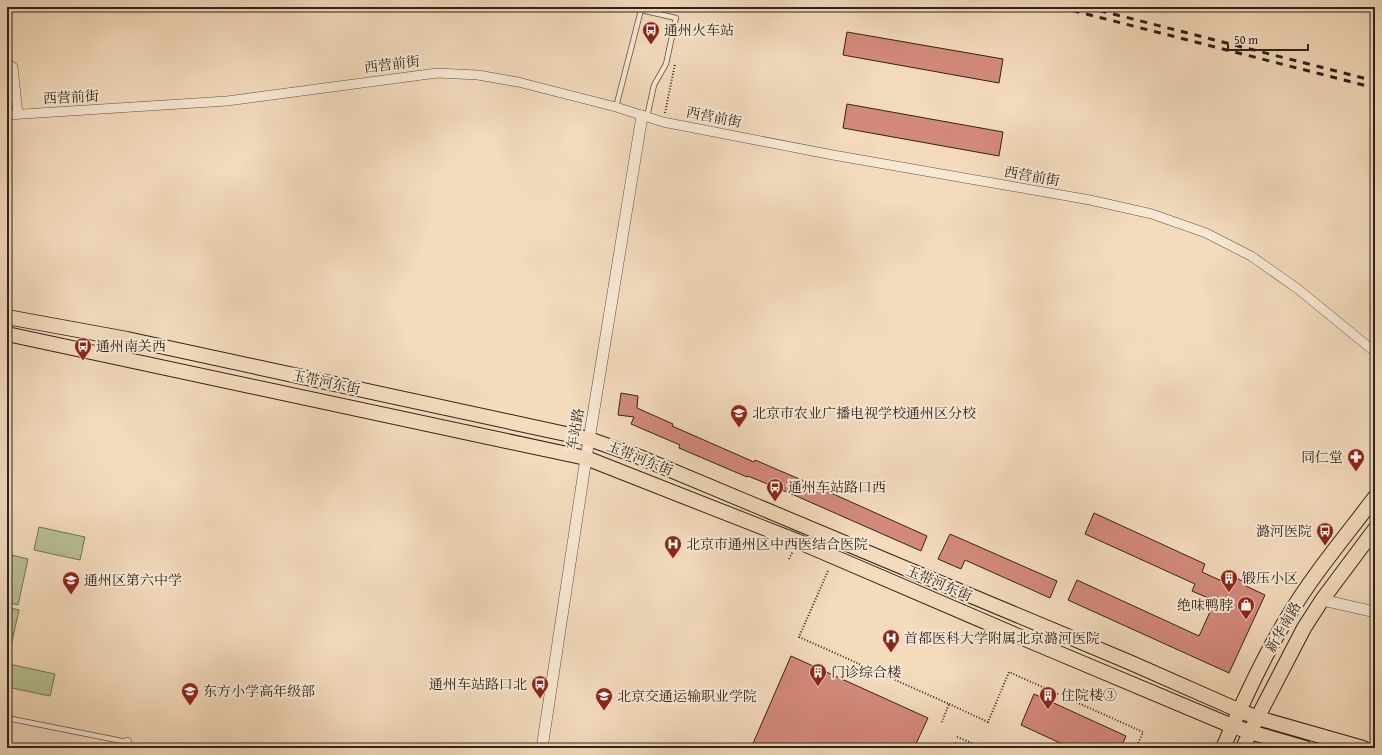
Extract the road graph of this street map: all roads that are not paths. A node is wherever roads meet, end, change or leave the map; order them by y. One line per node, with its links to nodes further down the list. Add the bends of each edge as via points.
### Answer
1 (7, 64): 3 (street, via 13,67)
2 (616, 107): 3 (street, 西营前街, via 518,82 478,75 437,73 228,101); 5 (street, 西营前街); 5 (lane, via 641,10 676,18 666,64 654,85)
3 (18, 114): 4 (street, 西营前街)
4 (7, 115)
5 (644, 117): 8 (street, 西营前街, via 833,156 1090,200 1152,214 1206,233 1251,256 1298,288); 9 (street, 车站路)
6 (7, 317): 9 (main road, 玉带河东街, via 127,339)
7 (7, 334): 10 (main road, 玉带河东街)
8 (1375, 352)
9 (589, 439): 10 (street, 车站路); 15 (main road, 玉带河东街, via 772,512)
10 (586, 458): 18 (main road, 玉带河东街, via 797,541); 21 (street, 车站路)
11 (1375, 497): 15 (main road, 新华南路, via 1320,569 1289,615)
12 (1375, 529): 13 (main road, 新华南路)
13 (1322, 600): 14 (street); 17 (main road, 新华南路, via 1304,628)
14 (1375, 612)
15 (1238, 710): 17 (main road, 玉带河东街); 18 (main road, 新华南路)
16 (7, 718): 20 (lane)
17 (1258, 718): 19 (main road, 新华南路); 25 (main road, 玉带河东街)
18 (1232, 726): 19 (main road, 玉带河东街); 22 (main road, 新华南路)
19 (1250, 732): 23 (main road, 新华南路); 24 (main road, 玉带河东街)
20 (126, 745)
21 (542, 748)
22 (1223, 748)
23 (1243, 748)
24 (1305, 748)
25 (1363, 748)

